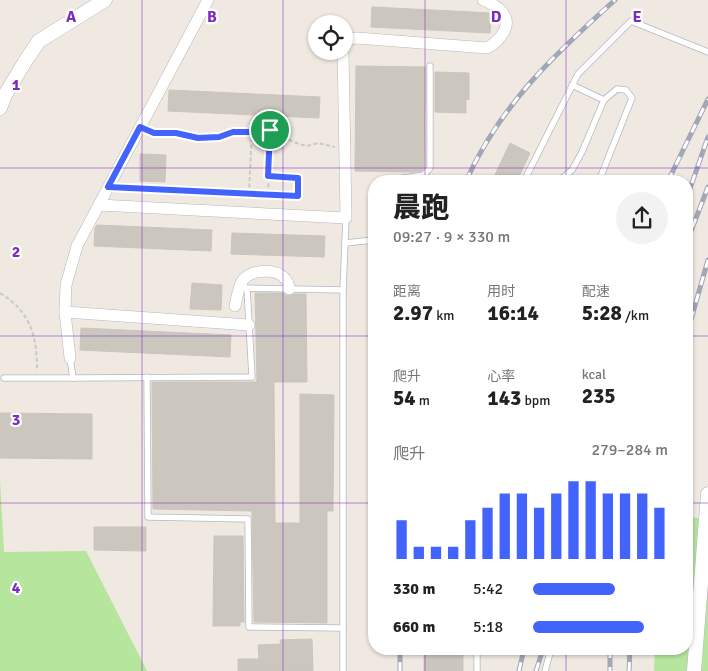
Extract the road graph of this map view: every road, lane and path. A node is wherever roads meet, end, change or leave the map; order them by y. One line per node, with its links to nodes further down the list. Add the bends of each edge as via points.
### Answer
1 (105, 0): 10 (street, via 39,41)
2 (208, 0): 11 (street)
3 (483, 0): 4 (street, via 504,13 506,24 496,43 487,48)
4 (353, 38)
5 (708, 52): 8 (lane, via 631,21 578,74)
6 (343, 60): 14 (street)
7 (430, 66): 15 (lane, via 430,168)
8 (572, 85): 9 (lane); 16 (lane)
9 (604, 100): 17 (lane, via 579,158); 18 (lane, via 617,89 626,90 632,98)
10 (0, 108)
11 (140, 127): 12 (path, via 154,133 198,138); 20 (street)
12 (252, 132): 13 (path, via 252,129 270,130); 21 (path)
13 (270, 135): 14 (path, via 307,146 318,143); 19 (path)
14 (344, 149): 24 (street)
15 (424, 175)
16 (527, 175)
17 (566, 175)
18 (601, 175)
19 (268, 176): 22 (path); 22 (path, via 298,178 298,196)
20 (108, 187): 21 (path); 23 (street)
21 (249, 194): 22 (path)
22 (268, 194)
23 (98, 205): 24 (street); 31 (street, via 77,246 66,284)
24 (346, 218): 26 (lane)
25 (368, 240): 26 (lane)
26 (344, 242): 28 (lane)
27 (289, 289): 28 (lane); 30 (street, via 285,276 277,272 259,272 243,279); 32 (lane, via 247,288)
28 (343, 290): 40 (lane)
29 (0, 294): 36 (path, via 24,313 31,328 36,345)
30 (235, 306)
31 (65, 312): 32 (street); 33 (street)
32 (249, 325): 34 (lane, via 252,377)
33 (70, 358): 37 (lane)
34 (146, 377): 37 (lane); 40 (lane, via 148,517 248,519 249,627)
35 (4, 378): 36 (lane)
36 (37, 378): 37 (lane)
37 (73, 378)
38 (708, 494): 39 (street)
39 (707, 511): 46 (street)
40 (343, 628): 43 (lane)
41 (477, 655): 44 (lane)
42 (549, 655): 45 (lane)
43 (343, 671)
44 (477, 671)
45 (545, 671)
46 (694, 671)

